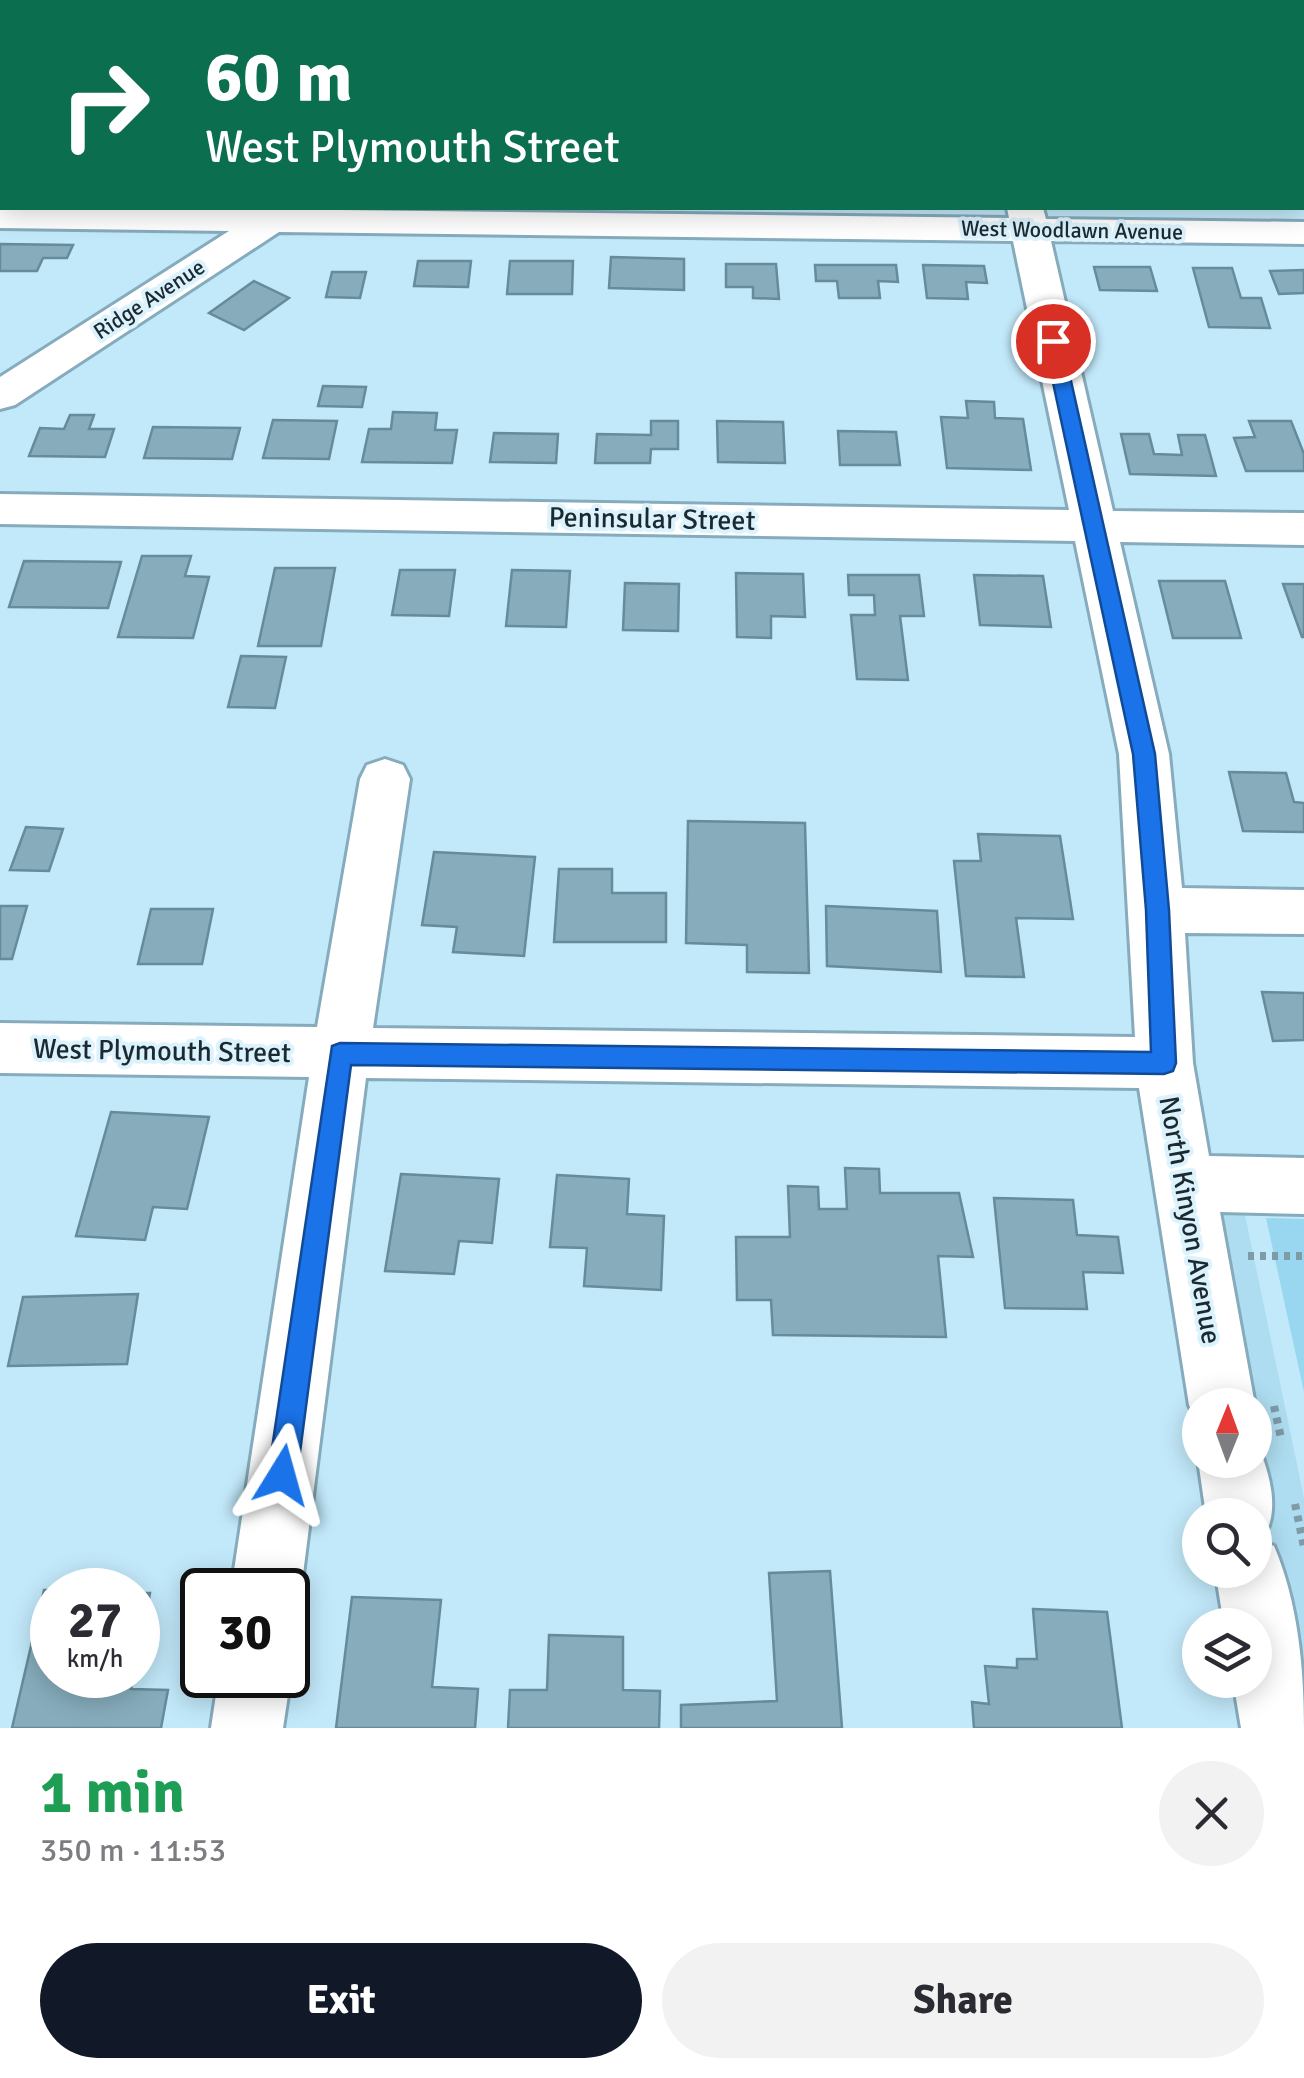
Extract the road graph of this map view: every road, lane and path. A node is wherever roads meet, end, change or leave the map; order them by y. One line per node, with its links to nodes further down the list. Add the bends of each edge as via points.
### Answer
1 (285, 214): 2 (street, West Woodlawn Avenue); 3 (street, West Woodlawn Avenue); 5 (street, Ridge Avenue)
2 (0, 217)
3 (1027, 219): 4 (street, West Woodlawn Avenue); 7 (street, North Kinyon Avenue)
4 (1304, 233)
5 (0, 396)
6 (0, 509): 7 (street, Peninsular Street)
7 (1093, 526): 8 (street, Peninsular Street); 10 (street, North Kinyon Avenue, via 1144,754)
8 (1304, 529)
9 (385, 779): 13 (street)
10 (1157, 910): 11 (street); 14 (street, North Kinyon Avenue)
11 (1304, 912)
12 (0, 1048): 13 (street, West Plymouth Street)
13 (340, 1054): 14 (street, West Plymouth Street); 18 (street)
14 (1164, 1063): 15 (street, North Kinyon Avenue)
15 (1184, 1183): 16 (street); 17 (street, North Kinyon Avenue)
16 (1304, 1186)
17 (1219, 1388)
18 (269, 1568)
19 (1253, 1588): 22 (street)
20 (252, 1698): 21 (street)
21 (247, 1728)
22 (1276, 1728)

